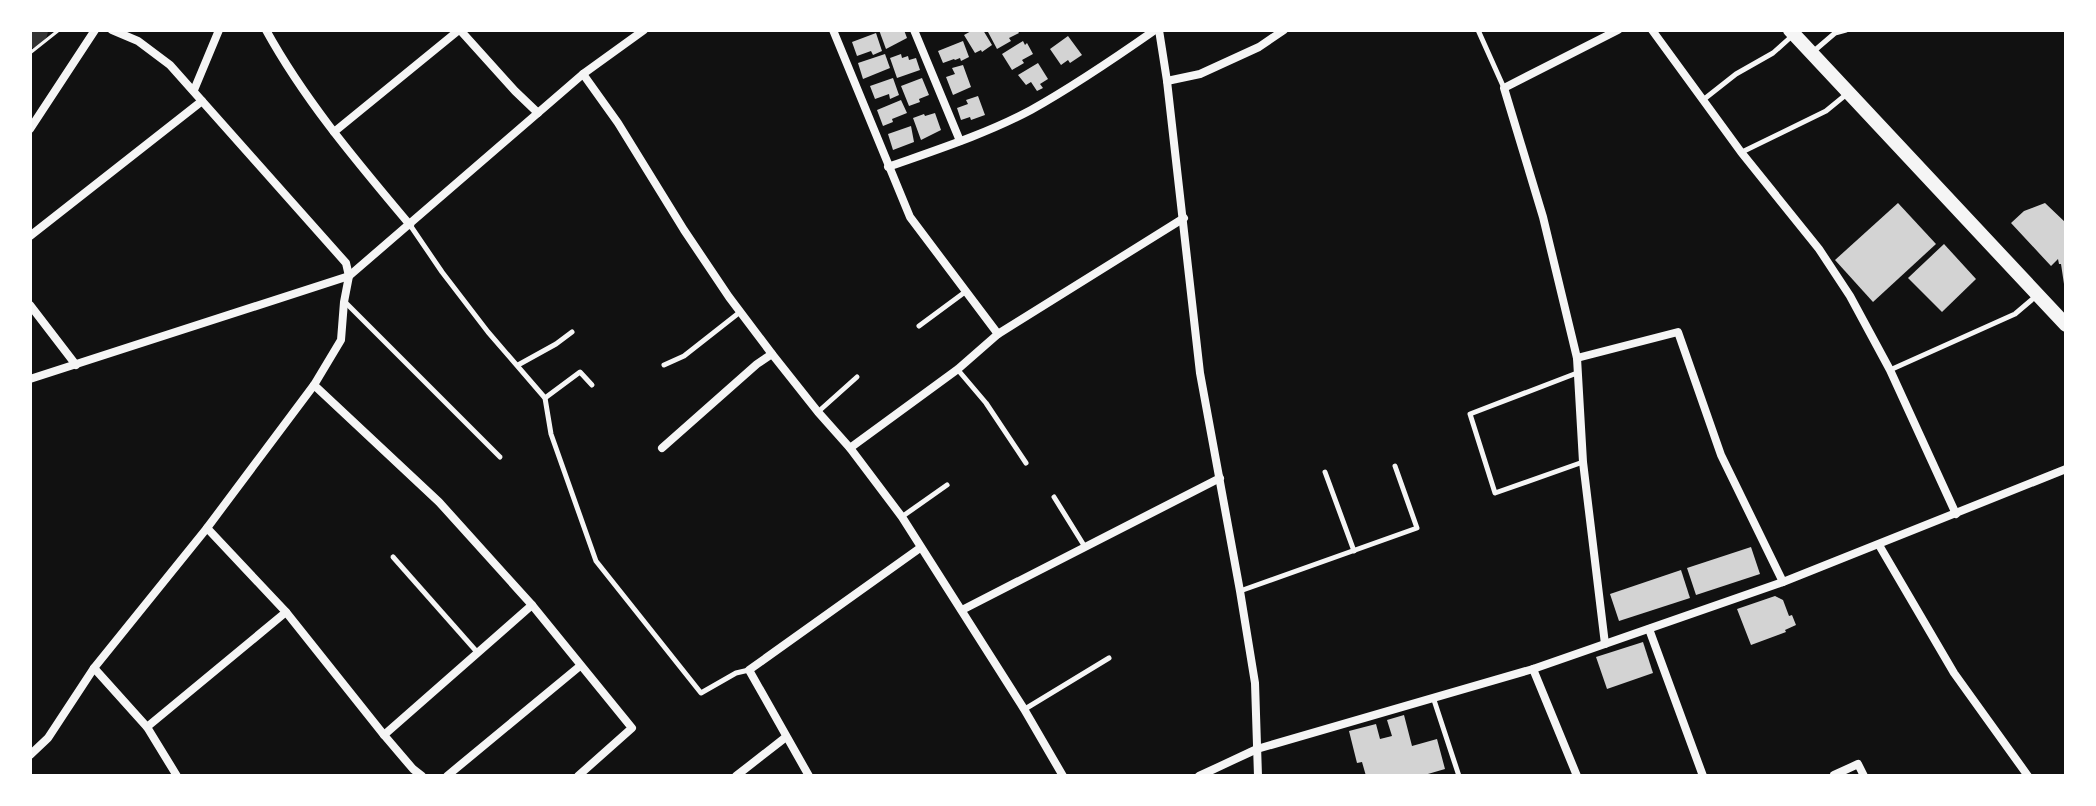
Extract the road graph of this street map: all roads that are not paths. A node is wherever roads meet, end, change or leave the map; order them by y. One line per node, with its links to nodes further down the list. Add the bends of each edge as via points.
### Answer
1 (95, 30): 25 (street)
2 (112, 30): 20 (street, via 138,41)
3 (219, 30): 20 (street)
4 (266, 30): 26 (street)
5 (460, 30): 24 (street); 26 (street)
6 (644, 30): 17 (street)
7 (833, 30): 29 (street)
8 (914, 30): 27 (street)
9 (1157, 30): 18 (street); 27 (street, via 1029,110)
10 (1284, 30): 18 (street, via 1200,74)
11 (1478, 30): 19 (lane)
12 (1618, 30): 19 (street)
13 (1652, 30): 22 (street)
14 (1846, 30): 16 (lane)
15 (1792, 32): 16 (main road); 22 (lane, via 1773,53)
16 (1812, 53): 21 (main road)
17 (583, 74): 24 (street); 38 (street)
18 (1167, 81): 30 (street)
19 (1504, 88): 44 (street)
20 (194, 90): 23 (street)
21 (1848, 93): 28 (lane, via 1826,111); 35 (main road)
22 (1702, 100): 28 (street)
23 (202, 101): 32 (street); 33 (street, via 346,263)
24 (538, 113): 31 (street)
25 (30, 129)
26 (334, 132): 31 (street)
27 (960, 141): 29 (street)
28 (1741, 152): 49 (street, via 1819,249)
29 (888, 167): 34 (street, via 910,217)
30 (1184, 218): 42 (street); 65 (street, via 1200,373)
31 (410, 225): 33 (street); 46 (lane)
32 (30, 236)
33 (349, 276): 36 (street); 45 (street)
34 (965, 292): 40 (lane); 42 (street)
35 (2038, 295): 39 (main road); 49 (lane, via 2015,314)
36 (344, 302): 53 (street, via 341,340); 59 (lane)
37 (30, 305): 45 (street)
38 (740, 312): 43 (street); 47 (lane, via 684,356)
39 (2066, 325)
40 (919, 326)
41 (572, 332): 46 (lane)
42 (998, 334): 48 (street)
43 (772, 354): 56 (street); 57 (street)
44 (1577, 358): 50 (street); 76 (street, via 1678,332 1721,455)
45 (76, 365): 52 (street)
46 (518, 365): 55 (lane)
47 (664, 365)
48 (958, 369): 58 (street); 61 (lane)
49 (1890, 370): 68 (street)
50 (1577, 373): 60 (street); 60 (lane, via 1470,414 1495,493)
51 (857, 377): 56 (lane)
52 (30, 379)
53 (314, 385): 70 (street); 78 (street, via 439,502)
54 (592, 385): 55 (lane, via 580,372)
55 (545, 398): 88 (lane, via 551,434 596,561 701,693)
56 (818, 412): 58 (street)
57 (662, 448)
58 (850, 448): 69 (street)
59 (500, 457)
60 (1583, 462): 82 (street)
61 (1026, 463)
62 (1395, 466): 74 (lane, via 1417,528)
63 (2066, 469): 68 (street)
64 (1325, 472): 74 (lane)
65 (1220, 478): 72 (street); 77 (street)
66 (947, 485): 69 (lane)
67 (1054, 497): 72 (lane)
68 (1956, 514): 71 (street)
69 (902, 517): 73 (street)
70 (207, 528): 80 (street); 86 (street)
71 (1879, 545): 76 (street); 110 (street, via 1954,673)
72 (1085, 547): 79 (street)
73 (920, 548): 79 (street); 88 (street)
74 (1354, 551): 77 (lane)
75 (393, 557): 83 (lane)
76 (1783, 582): 81 (street)
77 (1240, 591): 94 (street, via 1255,683)
78 (532, 605): 83 (street); 85 (street)
79 (962, 610): 90 (street)
80 (286, 612): 91 (street); 92 (street)
81 (1649, 629): 82 (street); 108 (street)
82 (1605, 644): 87 (street)
83 (478, 653): 92 (street)
84 (1109, 658): 90 (lane)
85 (580, 666): 99 (street); 100 (street, via 632,728)
86 (94, 668): 91 (street); 95 (street, via 48,738)
87 (1533, 669): 89 (street); 107 (street)
88 (749, 670): 93 (street)
89 (1433, 697): 94 (street); 106 (lane)
90 (1024, 709): 103 (street)
91 (147, 727): 97 (street)
92 (384, 735): 98 (street)
93 (786, 737): 101 (street); 102 (street)
94 (1257, 749): 104 (street); 105 (street)
95 (30, 755)
96 (1834, 775): 109 (street, via 1858,764)
97 (177, 776)
98 (422, 776)
99 (447, 776)
100 (578, 776)
101 (736, 776)
102 (809, 776)
103 (1063, 776)
104 (1199, 776)
105 (1258, 776)
106 (1459, 776)
107 (1577, 776)
108 (1703, 776)
109 (1864, 776)
110 (2028, 776)

